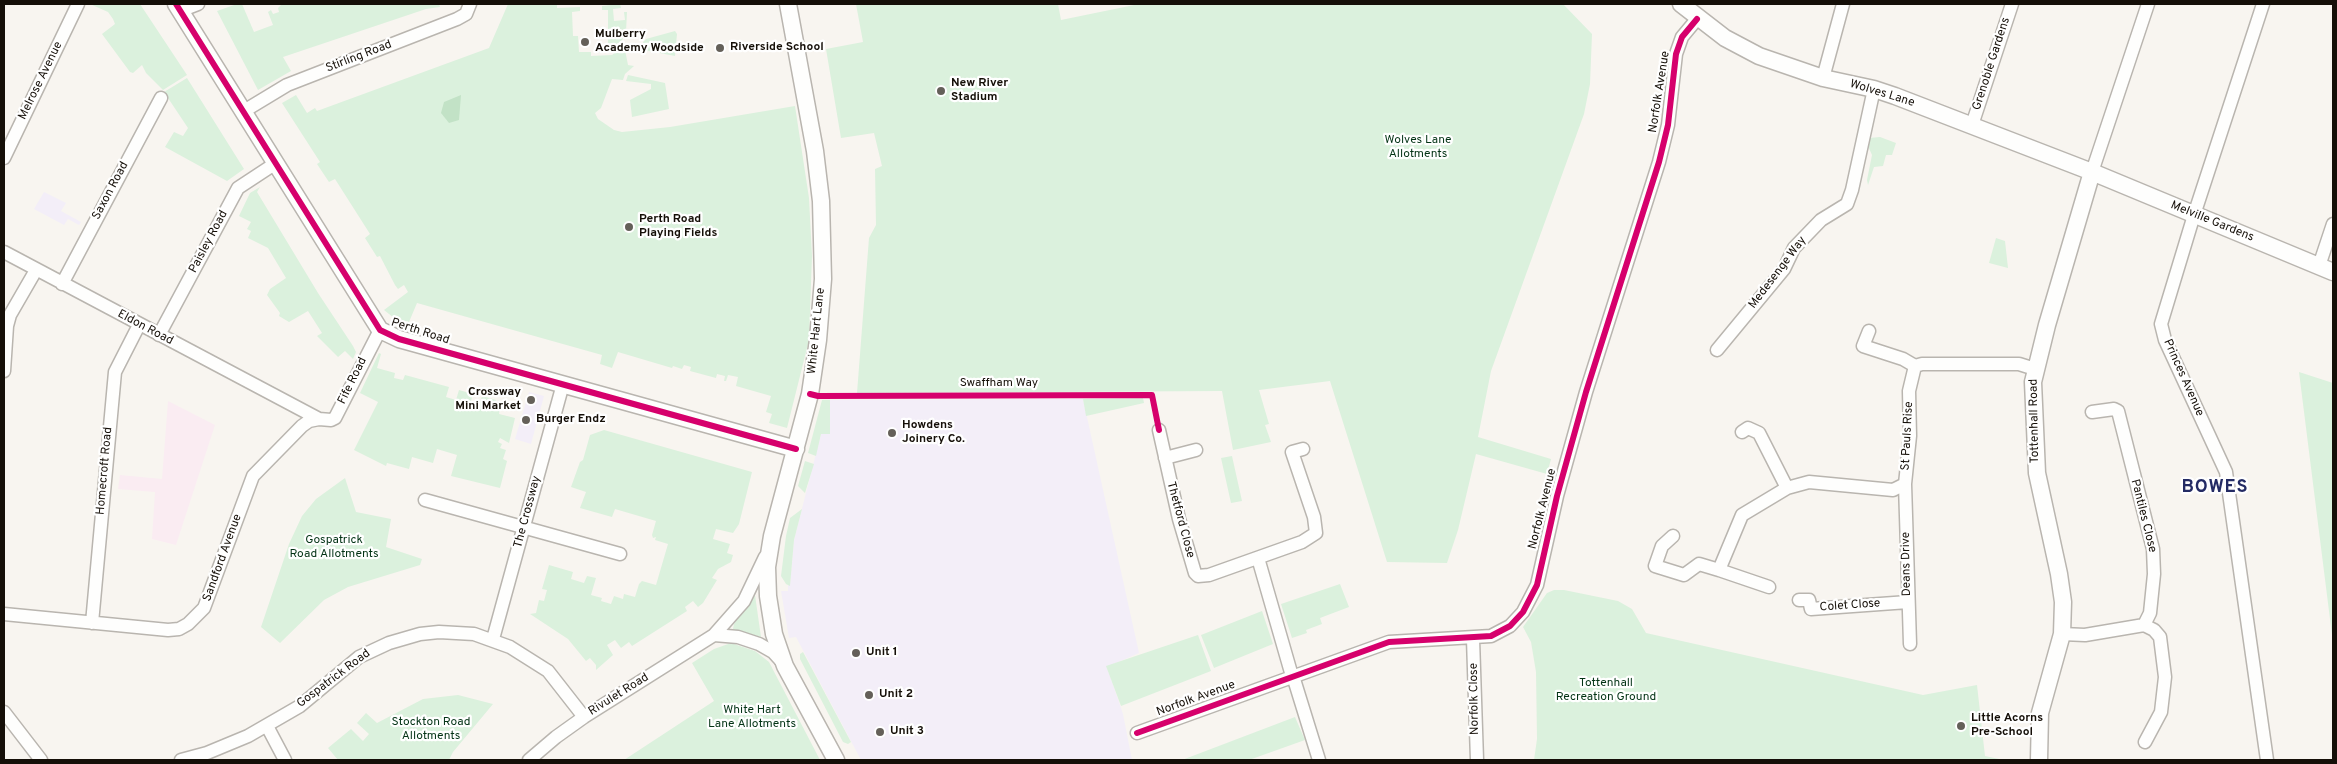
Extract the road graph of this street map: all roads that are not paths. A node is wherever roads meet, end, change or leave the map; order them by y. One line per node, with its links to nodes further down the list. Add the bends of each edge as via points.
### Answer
1 (78, 4): 17 (street, Melrose Avenue)
2 (198, 4): 10 (street)
3 (470, 4): 15 (street, Stirling Road, via 466,14 456,19 287,85)
4 (788, 4): 42 (street, White Hart Lane, via 815,151 823,228 818,340 810,394)
5 (1681, 4): 11 (street, Wolves Lane)
6 (1842, 4): 12 (street)
7 (2012, 4): 16 (street, Grenoble Gardens)
8 (2148, 4): 19 (street, Tottenhall Road)
9 (2263, 4): 20 (street, Princes Avenue)
10 (178, 7): 15 (street, Perth Road)
11 (1698, 19): 12 (street, Wolves Lane, via 1759,56); 63 (street, Norfolk Avenue, via 1682,37 1676,54 1668,125 1659,162 1586,392 1557,496 1537,585 1523,612 1510,626 1492,636)
12 (1823, 78): 13 (street, Wolves Lane)
13 (1874, 89): 16 (street, Wolves Lane); 30 (street, Medesenge Way, via 1847,204 1821,220 1794,248 1784,269)
14 (161, 98): 25 (street, Saxon Road)
15 (244, 111): 18 (street, Perth Road)
16 (1972, 125): 19 (street, Wolves Lane)
17 (4, 158)
18 (276, 163): 27 (street, Perth Road); 29 (street, Paisley Road, via 238,188)
19 (2092, 172): 20 (street, Melville Gardens); 32 (street, Tottenhall Road)
20 (2194, 215): 23 (street, Melville Gardens); 81 (street, Princes Avenue, via 2161,324 2165,340 2226,472)
21 (2333, 224): 23 (street)
22 (4, 252): 24 (street, Eldon Road)
23 (2326, 269)
24 (36, 270): 25 (street, Eldon Road); 33 (street, via 10,315)
25 (62, 284): 26 (street, Eldon Road)
26 (139, 325): 29 (street, Eldon Road); 59 (street, Homecroft Road, via 115,372)
27 (380, 330): 34 (street, Perth Road, via 399,339); 38 (street, Fife Road, via 335,418)
28 (1869, 331): 31 (street, via 1863,346)
29 (159, 335): 35 (street, Eldon Road)
30 (1718, 350)
31 (1915, 366): 32 (street, via 2019,364); 46 (street, St Pauls Rise, via 1909,391 1910,436)
32 (2035, 369): 61 (street, Tottenhall Road, via 2032,394 2037,473 2059,574 2063,602)
33 (4, 371)
34 (562, 384): 42 (street, Perth Road); 49 (street, The Crossway)
35 (286, 402): 37 (street, Eldon Road); 38 (street, Eldon Road)
36 (2092, 412): 60 (street, Pantiles Close, via 2118,411 2153,549)
37 (299, 415): 41 (street, Sandford Avenue, via 298,426)
38 (319, 419): 41 (street, Sandford Avenue, via 310,421)
39 (1159, 430): 45 (street, Thetford Close)
40 (1742, 432): 47 (street, via 1748,428 1759,433)
41 (292, 436): 59 (street, Sandford Avenue, via 253,476 210,595 197,617 179,629 168,630)
42 (796, 448): 50 (street, White Hart Lane)
43 (1303, 449): 53 (street, Thetford Close, via 1292,452 1314,517 1316,533 1302,542)
44 (1196, 450): 45 (street)
45 (1165, 458): 53 (street, Thetford Close, via 1178,519 1195,574 1203,577)
46 (1905, 484): 47 (street, St Pauls Rise, via 1893,490 1809,482); 57 (street, Deans Drive)
47 (1787, 488): 54 (street, St Pauls Rise, via 1742,515)
48 (425, 500): 49 (street)
49 (524, 527): 52 (street); 64 (street, The Crossway)
50 (772, 536): 62 (street, Rivulet Road, via 752,590); 66 (street, White Hart Lane, via 768,596 774,634)
51 (1673, 536): 54 (street, via 1662,546 1655,566 1684,575 1699,564)
52 (620, 554)
53 (1258, 558): 67 (street)
54 (1719, 570): 55 (street)
55 (1769, 587)
56 (1800, 600): 57 (street, Colet Close, via 1809,600 1811,609)
57 (1908, 602): 65 (street, Deans Drive)
58 (4, 614): 59 (street, Sandford Avenue)
59 (92, 622)
60 (2149, 622): 61 (street, via 2085,636); 72 (street, via 2160,637 2165,677 2161,712)
61 (2062, 634): 80 (street, Tottenhall Road, via 2040,713)
62 (714, 635): 66 (street, via 738,637 759,644 773,652); 69 (street, Rivulet Road)
63 (1474, 638): 67 (street, Norfolk Avenue, via 1389,642); 79 (street, Norfolk Close)
64 (493, 639): 69 (street, Gospatrick Road, via 548,671); 70 (street, Gospatrick Road, via 474,634 439,632 389,642 359,657 300,706)
65 (1910, 644)
66 (786, 666): 77 (street, White Hart Lane)
67 (1293, 676): 71 (street, Norfolk Avenue); 78 (street)
68 (4, 712): 73 (street)
69 (584, 717): 76 (street, Rivulet Road)
70 (267, 726): 74 (street, Gospatrick Road, via 227,746); 75 (street)
71 (1138, 733)
72 (2145, 742)
73 (41, 760)
74 (181, 760)
75 (285, 760)
76 (529, 760)
77 (836, 760)
78 (1320, 760)
79 (1477, 760)
80 (2039, 760)
81 (2266, 760)

